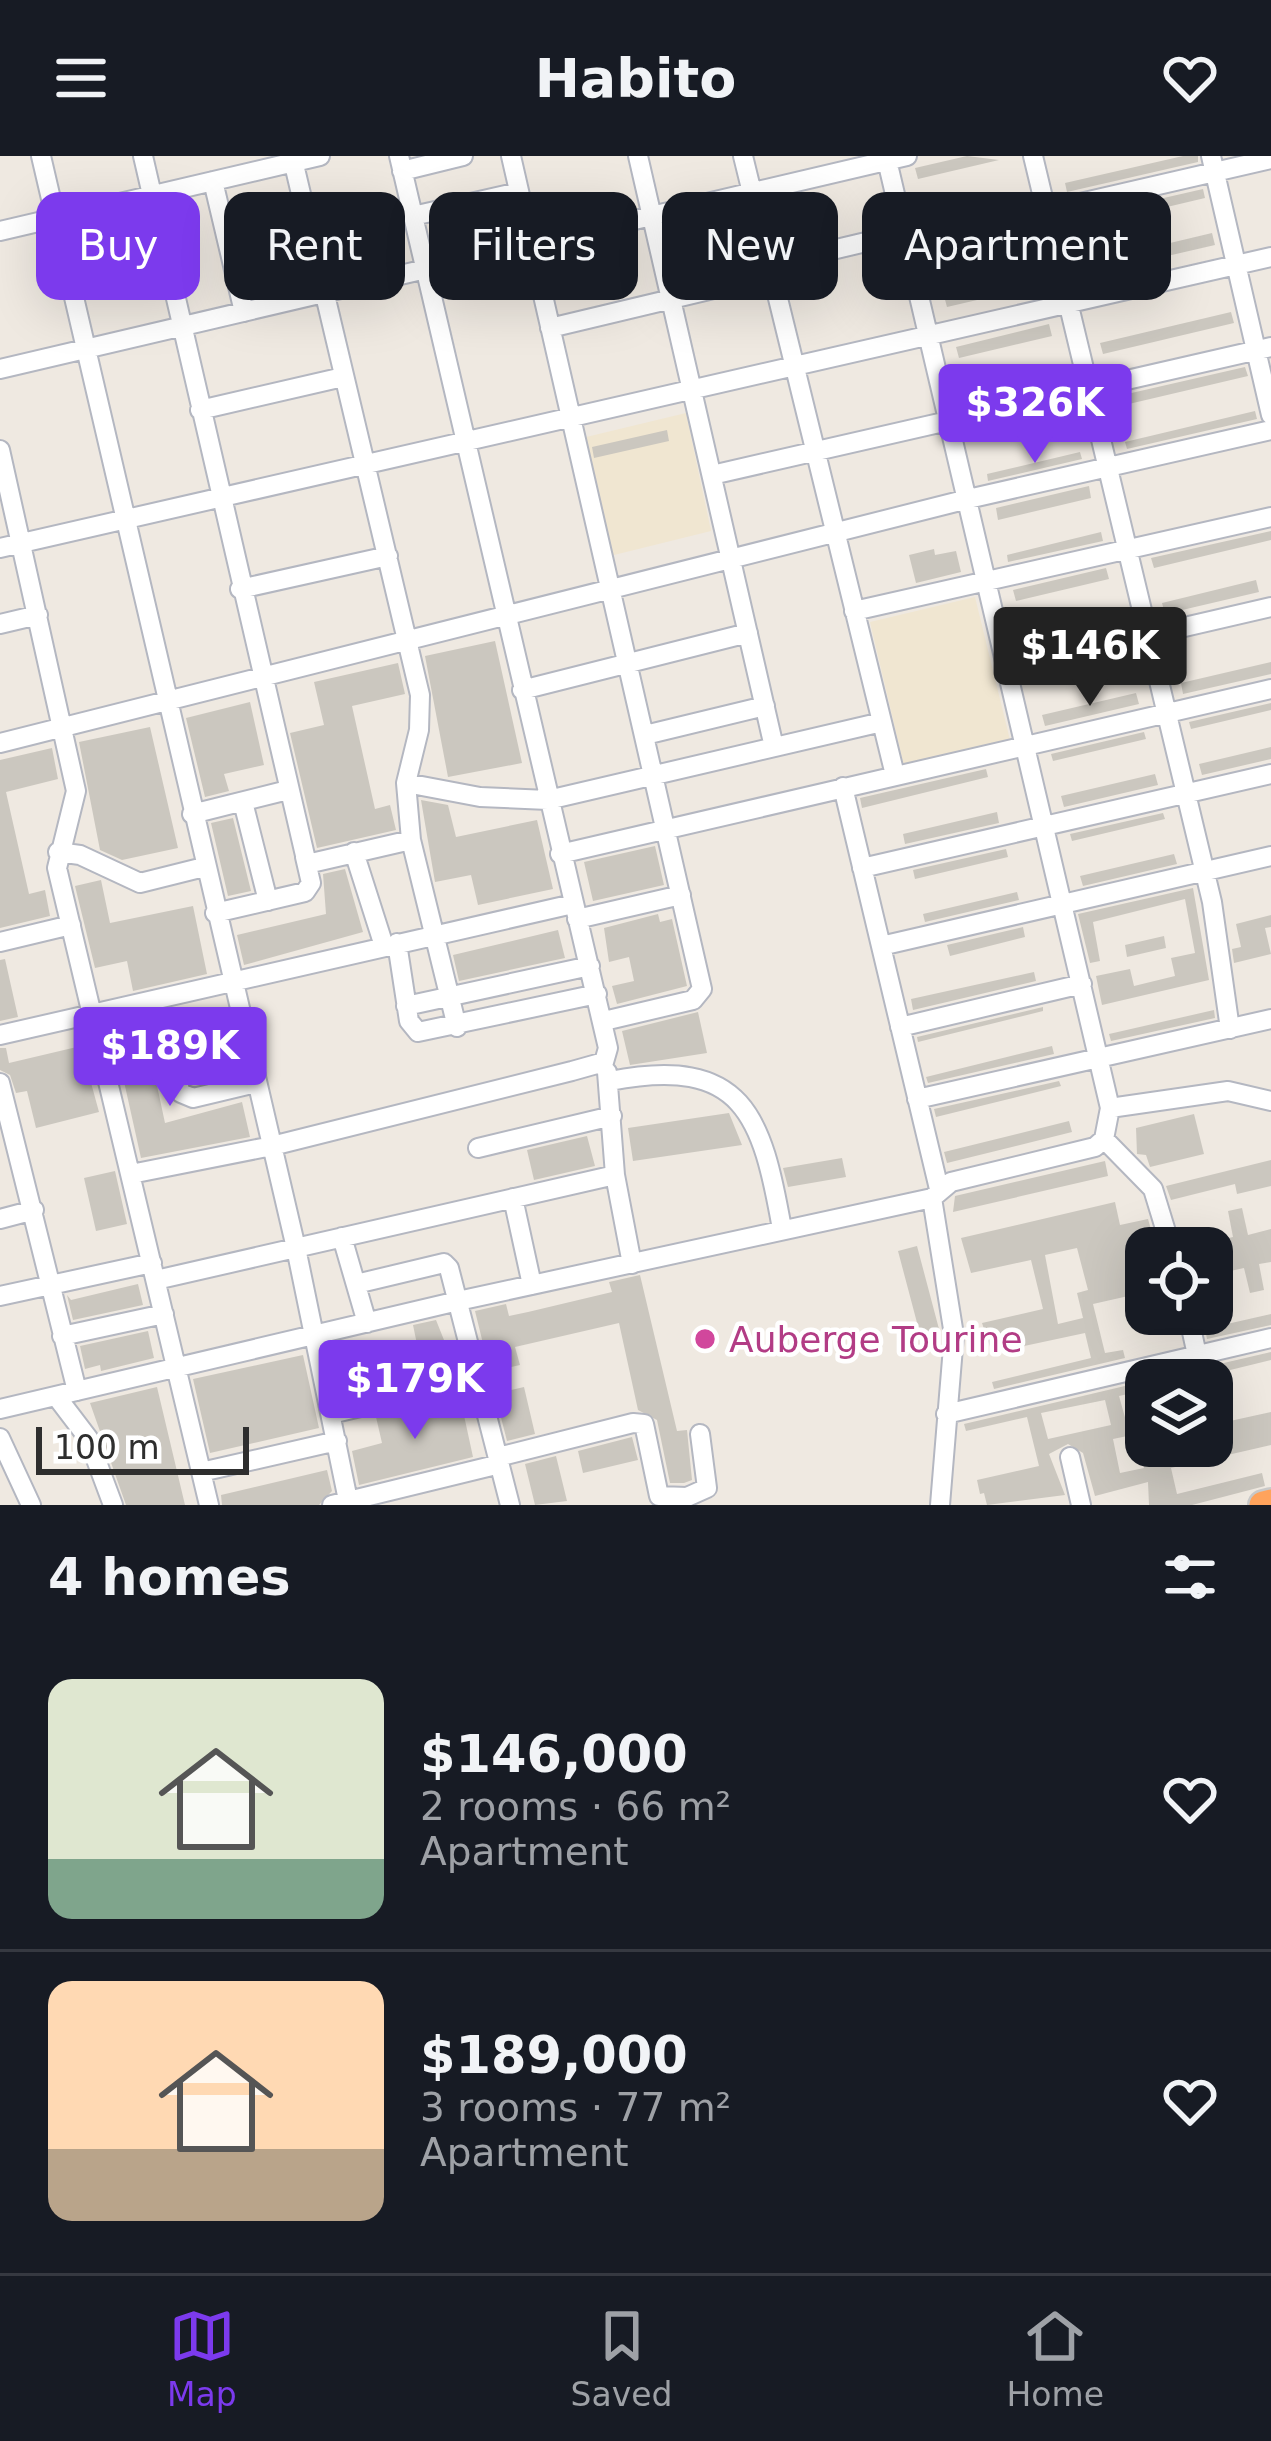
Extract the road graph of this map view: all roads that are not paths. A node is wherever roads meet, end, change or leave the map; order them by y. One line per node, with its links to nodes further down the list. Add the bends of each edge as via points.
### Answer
1 (41, 156): 16 (street)
2 (142, 156): 17 (street)
3 (320, 156): 11 (street)
4 (464, 156): 13 (street)
5 (511, 156): 20 (street)
6 (638, 156): 29 (street)
7 (742, 156): 21 (street)
8 (907, 156): 10 (street)
9 (1033, 156): 24 (street)
10 (886, 158): 22 (street); 23 (street)
11 (293, 159): 15 (street); 19 (street)
12 (1271, 159): 14 (street)
13 (401, 163): 28 (street)
14 (1213, 164): 25 (street); 35 (street)
15 (213, 181): 18 (street); 50 (street)
16 (50, 192)
17 (151, 192)
18 (168, 192)
19 (300, 192)
20 (519, 192)
21 (752, 192)
22 (756, 192)
23 (894, 192)
24 (1041, 192)
25 (1111, 192)
26 (429, 212): 28 (street)
27 (662, 214): 29 (street)
28 (413, 216): 37 (street)
29 (652, 216): 30 (street); 34 (street)
30 (638, 219)
31 (36, 223): 32 (street)
32 (0, 231)
33 (1271, 257): 35 (street)
34 (662, 260)
35 (1236, 265): 49 (street); 55 (street)
36 (429, 268): 37 (street)
37 (425, 269): 38 (street); 66 (street)
38 (405, 274)
39 (75, 300): 54 (street)
40 (174, 300): 51 (street)
41 (294, 300): 50 (street)
42 (325, 300): 58 (street)
43 (544, 300): 52 (street)
44 (667, 300): 52 (street)
45 (671, 300): 60 (street)
46 (778, 300): 56 (street)
47 (920, 300): 53 (street)
48 (1066, 300): 49 (street)
49 (1067, 304): 53 (street); 59 (street)
50 (244, 312): 51 (street)
51 (180, 327): 54 (street); 61 (street)
52 (550, 328): 63 (street)
53 (928, 336): 56 (street); 64 (street)
54 (86, 349): 57 (street); 75 (street)
55 (1264, 349): 59 (street); 62 (street)
56 (795, 367): 60 (street); 67 (street)
57 (0, 369)
58 (343, 376): 61 (street); 69 (street)
59 (1087, 389): 64 (street); 70 (street)
60 (692, 391): 63 (street); 71 (street)
61 (200, 410): 72 (street)
62 (1271, 415)
63 (572, 418): 66 (street); 83 (street)
64 (949, 421): 67 (street); 73 (street)
65 (1271, 430): 70 (street)
66 (465, 443): 69 (street); 88 (street)
67 (816, 453): 71 (street); 76 (street)
68 (0, 454): 77 (street)
69 (365, 465): 72 (street); 80 (street)
70 (1106, 468): 73 (street); 79 (street)
71 (712, 475): 81 (street)
72 (219, 499): 75 (street); 84 (street)
73 (968, 500): 76 (street); 82 (street)
74 (1271, 517): 79 (street)
75 (125, 520): 77 (street); 98 (street)
76 (835, 533): 81 (street); 86 (street)
77 (22, 543): 78 (street); 87 (street)
78 (0, 548)
79 (1126, 549): 82 (street); 91 (street)
80 (388, 556): 84 (street); 92 (street)
81 (731, 559): 83 (street); 90 (street)
82 (987, 580): 86 (street); 94 (street)
83 (611, 589): 88 (street); 93 (street)
84 (240, 590): 95 (street)
85 (1271, 607): 91 (street)
86 (854, 610): 101 (street)
87 (38, 615): 89 (street); 102 (street)
88 (505, 616): 92 (street); 97 (street)
89 (0, 624)
90 (748, 633): 93 (street); 99 (street)
91 (1145, 633): 94 (street); 100 (street)
92 (407, 640): 95 (street); 110 (street, via 421,711)
93 (628, 663): 97 (street); 103 (street)
94 (1007, 668): 105 (street)
95 (260, 679): 98 (street); 112 (street)
96 (1271, 689): 100 (street)
97 (522, 690): 114 (street)
98 (167, 703): 102 (street); 116 (street)
99 (765, 706): 103 (street); 106 (street)
100 (1165, 713): 105 (street); 113 (street)
101 (882, 722): 106 (street); 109 (street)
102 (63, 727): 104 (street); 120 (street, via 76,790)
103 (645, 735): 108 (street)
104 (0, 743)
105 (1025, 746): 109 (street); 117 (street)
106 (774, 747): 108 (street)
107 (1271, 774): 113 (street)
108 (654, 775): 114 (street); 118 (street)
109 (895, 776): 111 (street)
110 (406, 783): 114 (street); 119 (street)
111 (843, 787): 118 (street); 126 (street)
112 (288, 790): 115 (street); 124 (street)
113 (1184, 794): 117 (street); 127 (street)
114 (548, 800): 122 (street)
115 (243, 802): 116 (street); 129 (street)
116 (192, 814): 125 (street)
117 (1045, 826): 126 (street); 130 (street)
118 (667, 829): 122 (street); 128 (street)
119 (411, 839): 121 (street); 134 (street)
120 (58, 852): 125 (street, via 140,883); 133 (street)
121 (354, 852): 124 (street, via 307,864); 136 (street)
122 (560, 854): 131 (street)
123 (1271, 856): 127 (street)
124 (305, 857): 129 (street, via 310,887)
125 (205, 867): 132 (street)
126 (862, 868): 137 (street)
127 (1203, 871): 130 (street); 150 (street)
128 (681, 895): 131 (street); 147 (street, via 700,996)
129 (268, 901): 132 (street)
130 (1063, 905): 137 (street); 140 (street)
131 (575, 912): 134 (street); 138 (street)
132 (215, 913): 139 (street)
133 (71, 925): 135 (street); 145 (street)
134 (434, 934): 136 (street); 142 (street)
135 (0, 942)
136 (390, 944): 139 (street); 144 (street)
137 (881, 946): 149 (street)
138 (590, 966): 141 (street); 142 (street)
139 (231, 981): 143 (street); 155 (street)
140 (1082, 984): 149 (street); 152 (street)
141 (597, 994): 147 (street); 148 (street)
142 (449, 998): 144 (street); 148 (street)
143 (153, 1000): 145 (street); 155 (street, via 181,1093 193,1098)
144 (406, 1006): 148 (street, via 418,1032)
145 (93, 1013): 151 (street); 163 (street)
146 (1271, 1019): 150 (street)
147 (604, 1021): 153 (street)
148 (457, 1027)
149 (900, 1027): 156 (street)
150 (1230, 1029): 152 (street)
151 (0, 1035)
152 (1099, 1059): 156 (street); 158 (street)
153 (607, 1071): 159 (street); 161 (street); 170 (street, via 688,1078 742,1101 760,1131)
154 (0, 1083): 167 (street)
155 (256, 1083): 161 (street)
156 (917, 1099): 165 (street)
157 (1271, 1101): 158 (street, via 1228,1090)
158 (1110, 1108): 160 (street)
159 (612, 1116): 162 (street); 164 (street)
160 (1104, 1139): 165 (street, via 1081,1153); 169 (street, via 1154,1189)
161 (272, 1145): 163 (street); 172 (street)
162 (478, 1148)
163 (131, 1174): 174 (street)
164 (615, 1174): 166 (street); 173 (street)
165 (935, 1194): 170 (street); 195 (street, via 954,1335)
166 (513, 1198): 171 (street); 177 (street)
167 (34, 1210): 168 (street); 178 (street)
168 (0, 1219)
169 (1165, 1227)
170 (782, 1229): 173 (street)
171 (343, 1237): 172 (street); 176 (street)
172 (296, 1248): 174 (street); 184 (street)
173 (632, 1264): 177 (street)
174 (154, 1271): 178 (street); 182 (street)
175 (395, 1275): 176 (street); 180 (street, via 444,1263); 181 (street)
176 (356, 1284): 183 (street)
177 (532, 1285): 180 (street)
178 (49, 1287): 179 (street); 186 (street)
179 (0, 1296)
180 (458, 1301): 181 (street); 190 (street)
181 (406, 1313): 183 (street)
182 (164, 1314): 186 (street); 189 (street)
183 (367, 1323): 184 (street)
184 (314, 1335): 189 (street); 194 (street)
185 (1192, 1335): 188 (street)
186 (62, 1336): 191 (street)
187 (1271, 1337): 188 (street)
188 (1197, 1354): 195 (street)
189 (176, 1368): 191 (street); 201 (street)
190 (478, 1379): 194 (street); 200 (street)
191 (77, 1391): 192 (street)
192 (56, 1396): 193 (street); 204 (street, via 88,1438)
193 (0, 1409)
194 (331, 1414): 198 (street)
195 (946, 1414): 207 (street)
196 (700, 1434): 200 (street, via 709,1480 687,1497 659,1496 644,1424)
197 (0, 1438): 203 (street)
198 (337, 1441): 201 (street); 202 (street)
199 (1070, 1456): 208 (street)
200 (499, 1460): 202 (street); 206 (street)
201 (201, 1472): 205 (street)
202 (344, 1504)
203 (31, 1505)
204 (113, 1505)
205 (209, 1505)
206 (510, 1505)
207 (940, 1505)
208 (1081, 1505)

